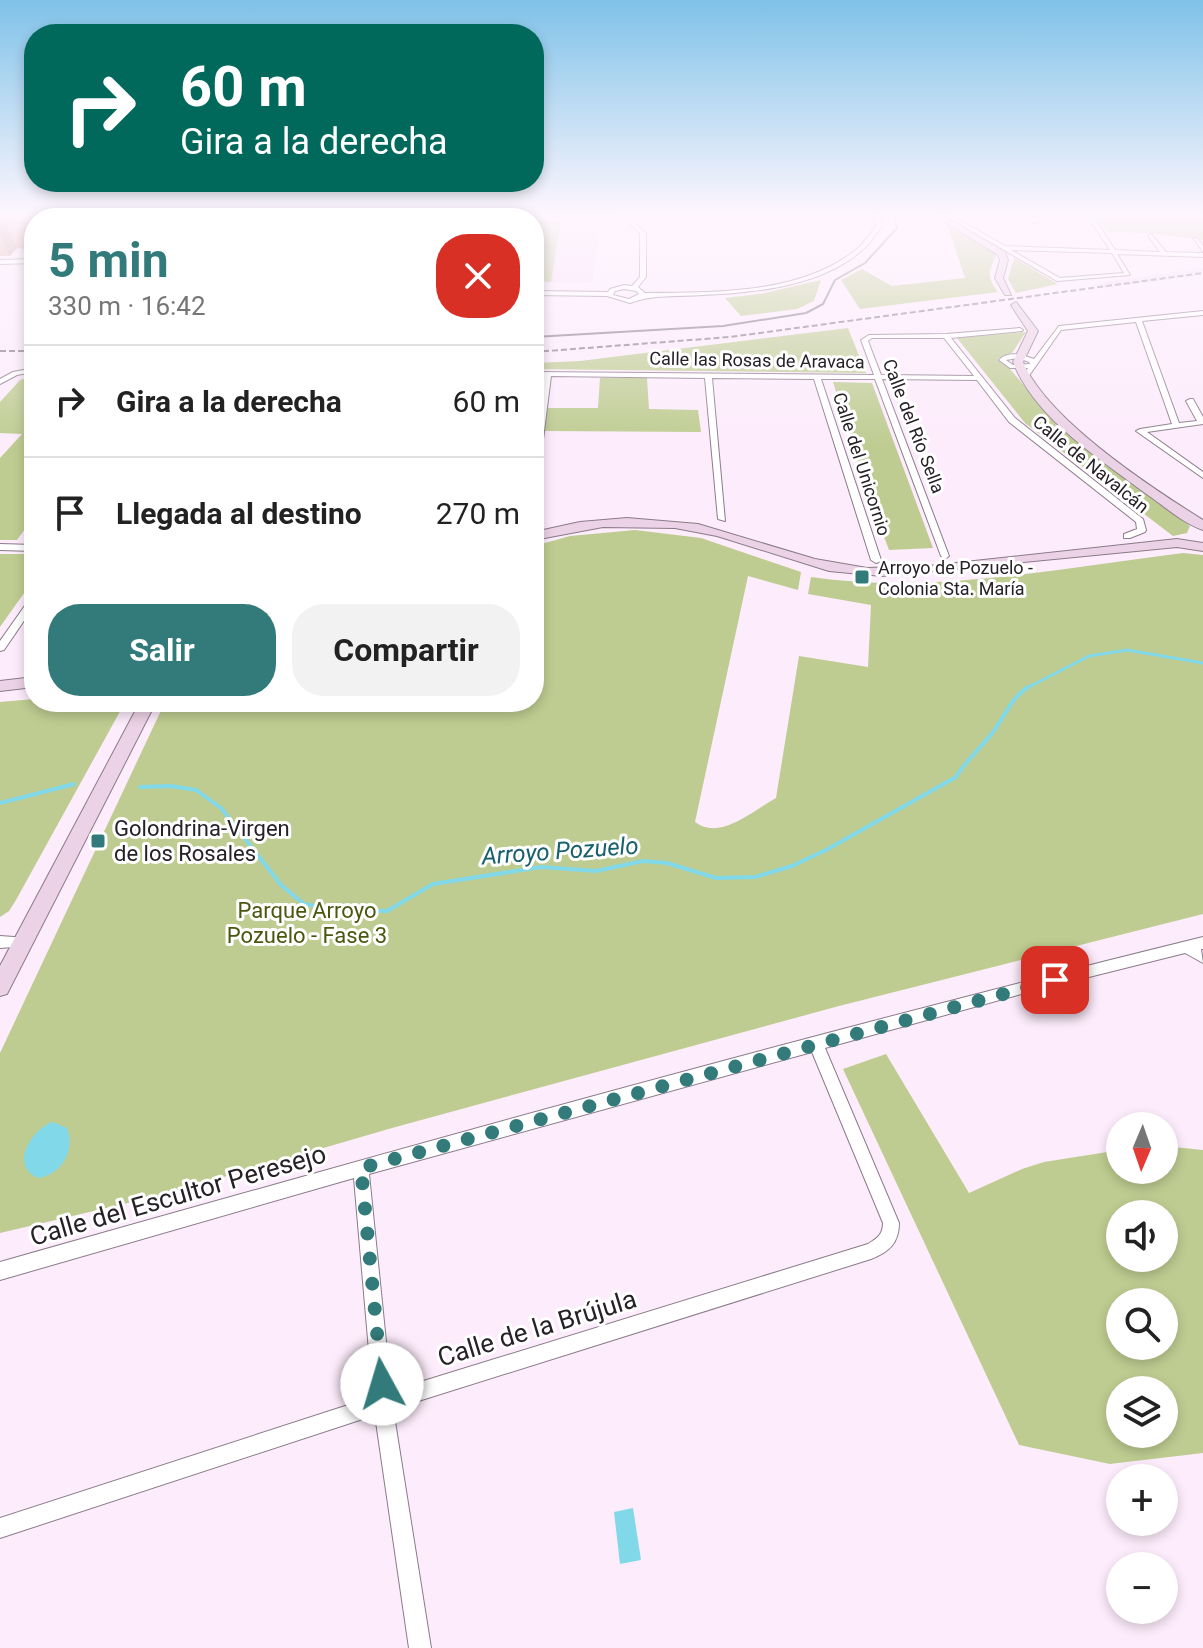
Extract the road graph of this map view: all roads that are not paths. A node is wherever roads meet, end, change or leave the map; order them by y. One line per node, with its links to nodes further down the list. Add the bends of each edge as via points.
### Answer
1 (544, 293): 4 (street)
2 (640, 293): 5 (street)
3 (706, 293): 5 (street)
4 (609, 294): 5 (street, via 625,301)
5 (643, 295)
6 (1016, 305): 12 (street, via 1033,331)
7 (1203, 313): 8 (street)
8 (1138, 319): 11 (street, via 1065,326); 24 (street)
9 (1020, 330): 10 (street)
10 (946, 336): 18 (street, Calle del Río Sella, via 866,338); 19 (street, Calle de Navalcán)
11 (1034, 366): 12 (street); 12 (street, via 1032,361)
12 (1021, 368): 28 (street, via 1064,424)
13 (24, 373): 20 (street)
14 (544, 374): 15 (street, Calle las Rosas de Aravaca)
15 (548, 374): 16 (street, Calle las Rosas de Aravaca); 22 (street)
16 (708, 376): 17 (street, Calle las Rosas de Aravaca); 26 (street)
17 (817, 377): 18 (street, Calle las Rosas de Aravaca); 33 (street, Calle del Unicornio)
18 (878, 377): 19 (street, Calle las Rosas de Aravaca); 32 (street, Calle del Río Sella)
19 (979, 378): 29 (street, Calle de Navalcán, via 1018,425 1140,521 1142,530)
20 (3, 379)
21 (1190, 401): 23 (street)
22 (544, 404)
23 (1203, 422): 24 (street)
24 (1176, 424): 25 (street, via 1140,431)
25 (1203, 476)
26 (722, 519)
27 (544, 533): 28 (street, via 614,521 657,522 717,532 794,560 867,572 1177,543)
28 (1199, 535)
29 (1127, 536)
30 (0, 547): 31 (street)
31 (24, 548)
32 (945, 556)
33 (876, 560)
34 (24, 613): 35 (street)
35 (0, 648)
36 (24, 683): 37 (street)
37 (0, 686)
38 (141, 712): 40 (street)
39 (0, 942): 40 (street)
40 (23, 942): 43 (street)
41 (1195, 945): 42 (street); 44 (street, Calle del Escultor Peresejo)
42 (1203, 957)
43 (0, 987)
44 (817, 1046): 45 (street, Calle del Escultor Peresejo); 47 (street, Calle de la Brújula, via 891,1223 886,1243)
45 (361, 1168): 46 (street, Calle del Escultor Peresejo); 47 (street)
46 (0, 1271)
47 (383, 1403): 48 (street, Calle de la Brújula); 49 (street)
48 (0, 1528)
49 (420, 1648)

